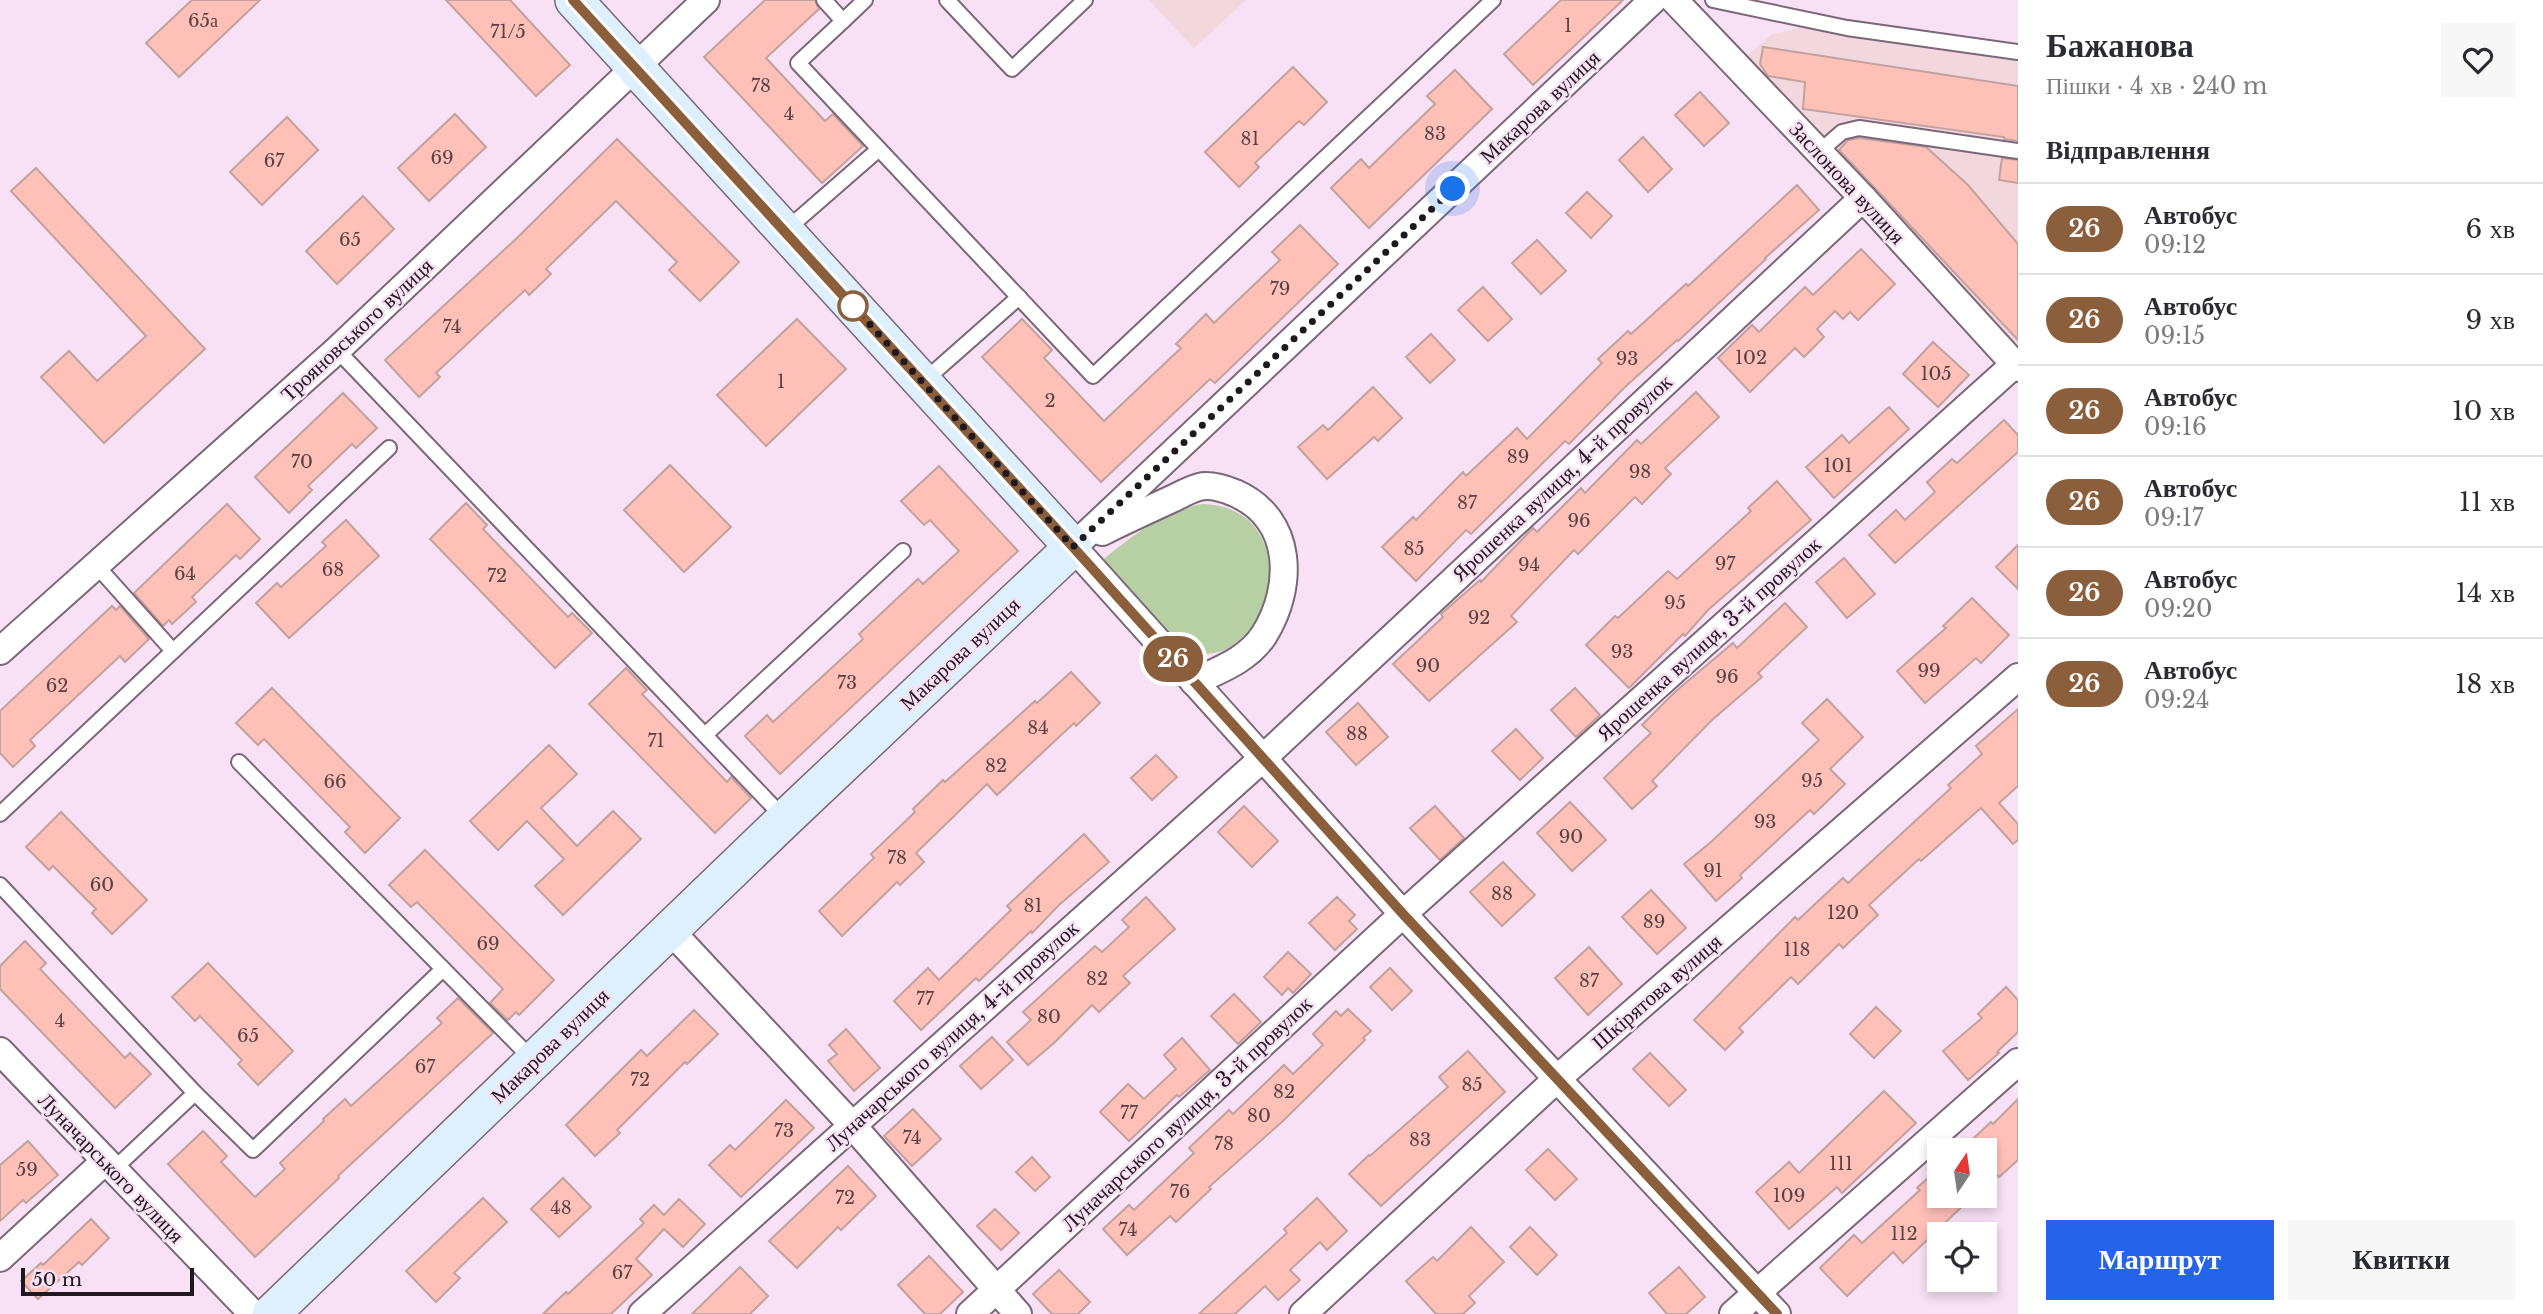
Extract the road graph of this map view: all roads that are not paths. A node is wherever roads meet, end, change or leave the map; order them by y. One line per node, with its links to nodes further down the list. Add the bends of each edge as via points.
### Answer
1 (573, 0): 13 (street)
2 (706, 0): 13 (street, Трояновського вулиця)
3 (824, 0): 11 (lane)
4 (865, 0): 11 (lane)
5 (947, 0): 6 (lane, via 1012,69)
6 (1085, 0)
7 (1493, 0): 19 (lane, via 1094,376)
8 (1653, 0): 24 (street, Макарова вулиця)
9 (1674, 0): 16 (street, Заслонова вулиця)
10 (1713, 0): 12 (lane, via 1847,28)
11 (843, 20): 14 (lane, via 798,63)
12 (2018, 52)
13 (635, 66): 18 (street); 20 (street, Трояновського вулиця)
14 (879, 149): 18 (lane); 19 (lane)
15 (2018, 151): 16 (lane, via 1859,128 1842,132)
16 (1819, 152): 17 (street, Заслонова вулиця)
17 (1863, 198): 21 (street, Заслонова вулиця); 32 (street, Ярошенка вулиця, 4-й провулок)
18 (785, 231): 22 (street)
19 (1019, 297): 22 (lane)
20 (337, 350): 26 (street, Трояновського вулиця); 31 (lane)
21 (2017, 366): 37 (street, Ярошенка вулиця, 3-й провулок)
22 (923, 382): 24 (street)
23 (389, 448): 27 (lane)
24 (1073, 547): 30 (street); 30 (street, via 1200,486 1225,489 1265,514 1285,558 1277,609 1247,654); 35 (street, Макарова вулиця)
25 (903, 551): 31 (lane)
26 (96, 565): 27 (lane); 28 (street, Трояновського вулиця)
27 (173, 651): 34 (lane)
28 (0, 652)
29 (2018, 677): 43 (street, Шкірятова вулиця)
30 (1194, 682): 32 (street)
31 (705, 735): 35 (lane)
32 (1262, 759): 37 (street); 45 (street, Луначарського вулиця, 4-й провулок)
33 (239, 762): 39 (lane)
34 (0, 814)
35 (785, 819): 38 (street, Макарова вулиця)
36 (0, 885): 44 (lane)
37 (1403, 914): 43 (street); 48 (street, Луначарського вулиця, 3-й провулок)
38 (670, 930): 41 (street, Макарова вулиця); 45 (street)
39 (443, 970): 41 (lane); 44 (lane, via 253,1150)
40 (0, 1051): 46 (street, Луначарського вулиця)
41 (534, 1061): 51 (street, Макарова вулиця)
42 (2018, 1062): 49 (street)
43 (1559, 1077): 49 (street); 55 (street, Шкірятова вулиця)
44 (195, 1093): 46 (lane)
45 (852, 1125): 48 (street); 52 (street, Луначарського вулиця, 4-й провулок)
46 (108, 1166): 47 (street); 50 (street, Луначарського вулиця)
47 (0, 1258)
48 (996, 1290): 53 (street, Луначарського вулиця, 3-й провулок); 54 (street)
49 (1757, 1292): 56 (street); 57 (street)
50 (253, 1314)
51 (271, 1314)
52 (642, 1314)
53 (970, 1314)
54 (1018, 1314)
55 (1303, 1314)
56 (1733, 1314)
57 (1777, 1314)

